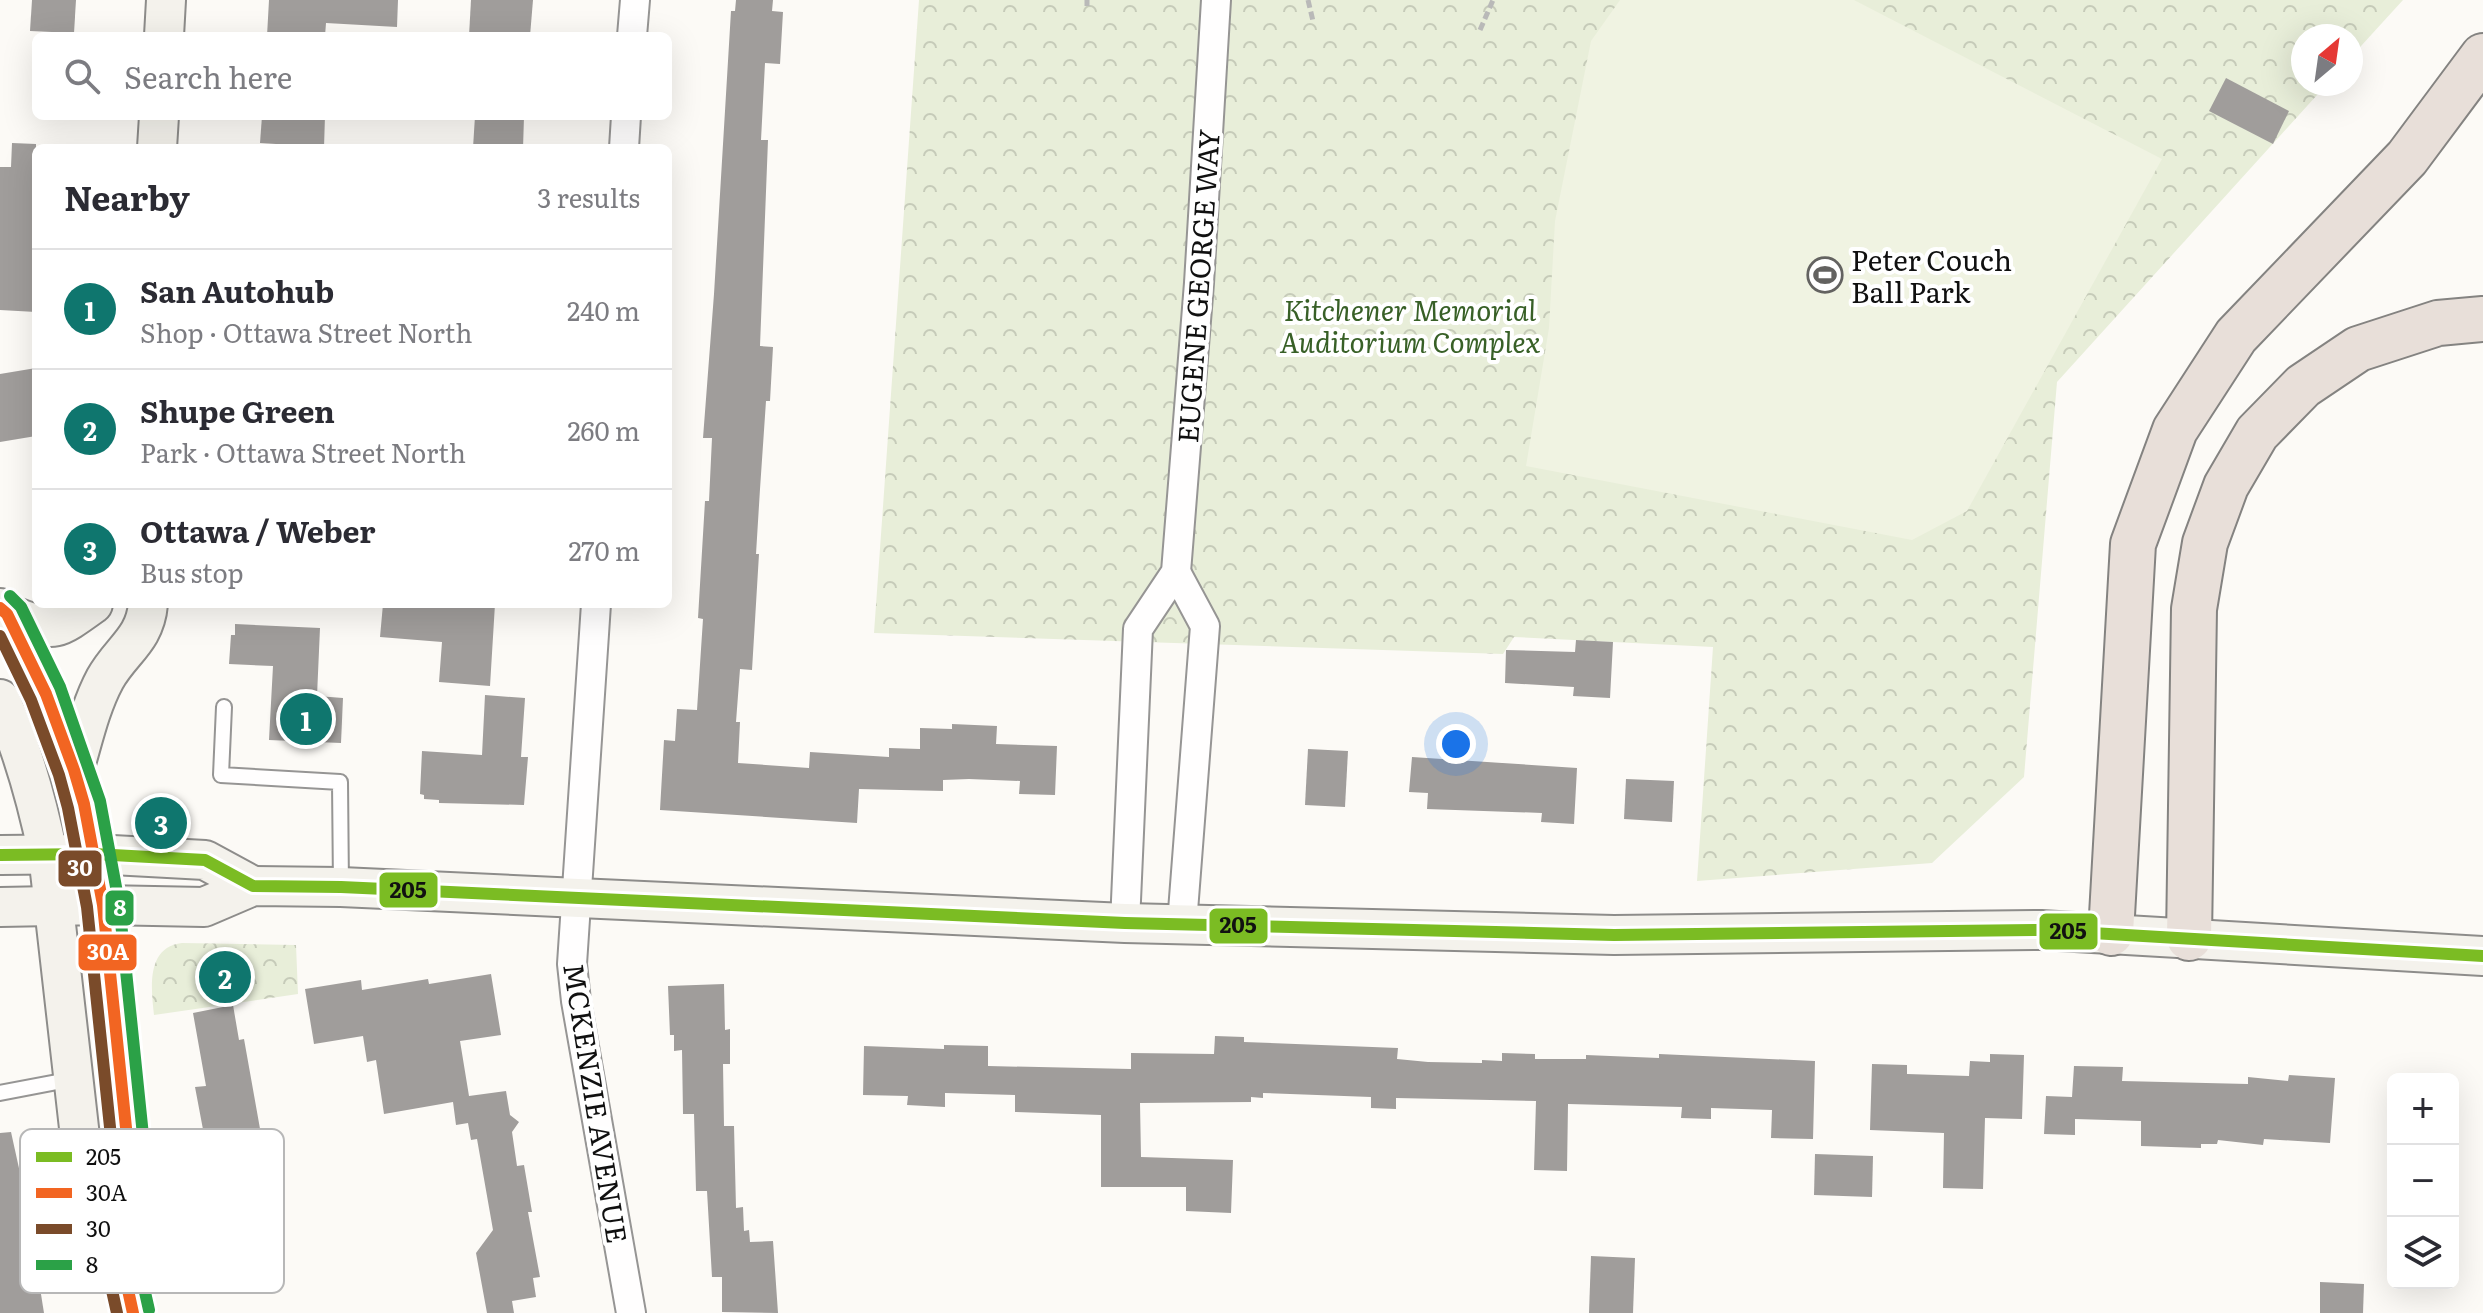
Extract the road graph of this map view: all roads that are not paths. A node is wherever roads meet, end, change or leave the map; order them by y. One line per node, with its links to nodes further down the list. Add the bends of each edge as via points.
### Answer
1 (166, 0): 4 (main road)
2 (635, 0): 5 (street)
3 (1216, 0): 12 (street, EUGENE GEORGE WAY)
4 (164, 32)
5 (632, 32)
6 (2483, 56): 31 (highway, via 2407,158 2236,336 2175,430 2133,544)
7 (159, 120): 9 (main road)
8 (626, 120): 10 (street)
9 (157, 144)
10 (624, 144)
11 (2483, 319): 32 (highway, via 2438,323 2358,349 2303,386 2257,433 2226,486 2205,543 2194,609)
12 (1176, 572): 29 (street, EUGENE GEORGE WAY, via 1138,629); 30 (street, via 1205,626)
13 (87, 608): 16 (main road, via 50,629)
14 (147, 608): 19 (main road, via 137,639 103,682)
15 (596, 608): 25 (street, MCKENZIE AVENUE)
16 (4, 611): 19 (main road, via 46,694)
17 (0, 699): 20 (main road, via 19,744)
18 (224, 707): 24 (lane, via 221,775 340,782)
19 (74, 770): 21 (main road)
20 (48, 854): 21 (main road); 22 (main road); 26 (main road)
21 (94, 854): 23 (main road, via 205,860); 27 (main road)
22 (0, 855)
23 (253, 886): 24 (main road); 27 (main road, via 204,907)
24 (341, 887): 25 (main road)
25 (577, 900): 29 (main road); 40 (street, MCKENZIE AVENUE, via 572,964 576,1001)
26 (55, 905): 27 (main road); 28 (main road); 34 (main road)
27 (103, 905): 37 (main road)
28 (0, 907)
29 (1125, 923): 30 (main road)
30 (1182, 924): 31 (main road, via 1614,935)
31 (2111, 933): 32 (main road)
32 (2189, 938): 33 (main road)
33 (2483, 956)
34 (74, 1079): 35 (lane); 36 (main road)
35 (0, 1093)
36 (79, 1129)
37 (126, 1129)
38 (129, 1293): 39 (main road)
39 (133, 1313)
40 (631, 1313)

